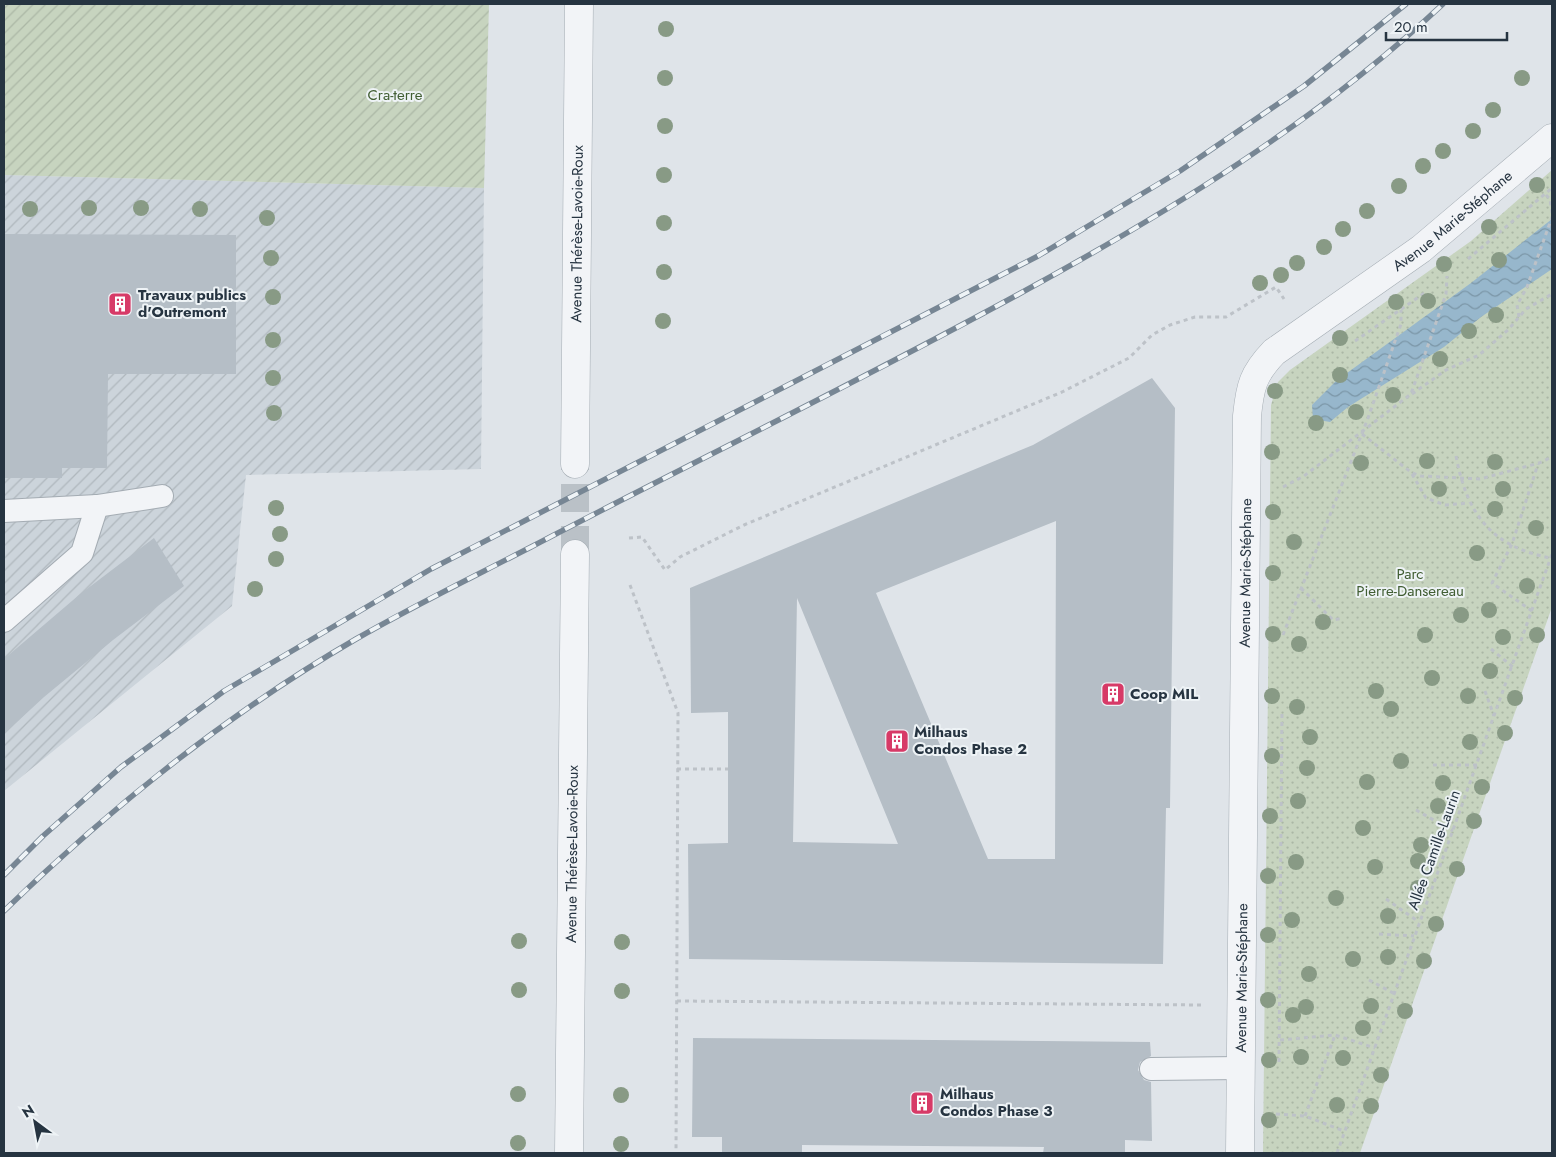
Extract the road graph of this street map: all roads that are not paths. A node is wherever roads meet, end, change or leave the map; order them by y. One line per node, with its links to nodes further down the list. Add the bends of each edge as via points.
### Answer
1 (579, 4): 3 (street, Avenue Thérèse-Lavoie-Roux)
2 (1552, 138): 9 (street, Avenue Marie-Stéphane, via 1421,248 1274,352 1258,369 1250,388 1247,416)
3 (575, 464)
4 (162, 496): 5 (lane)
5 (97, 506): 6 (lane); 8 (lane, via 82,553)
6 (4, 511)
7 (575, 554): 11 (street, Avenue Thérèse-Lavoie-Roux)
8 (4, 621)
9 (1240, 1068): 10 (lane); 12 (street, Avenue Marie-Stéphane)
10 (1151, 1069)
11 (569, 1153)
12 (1240, 1153)

